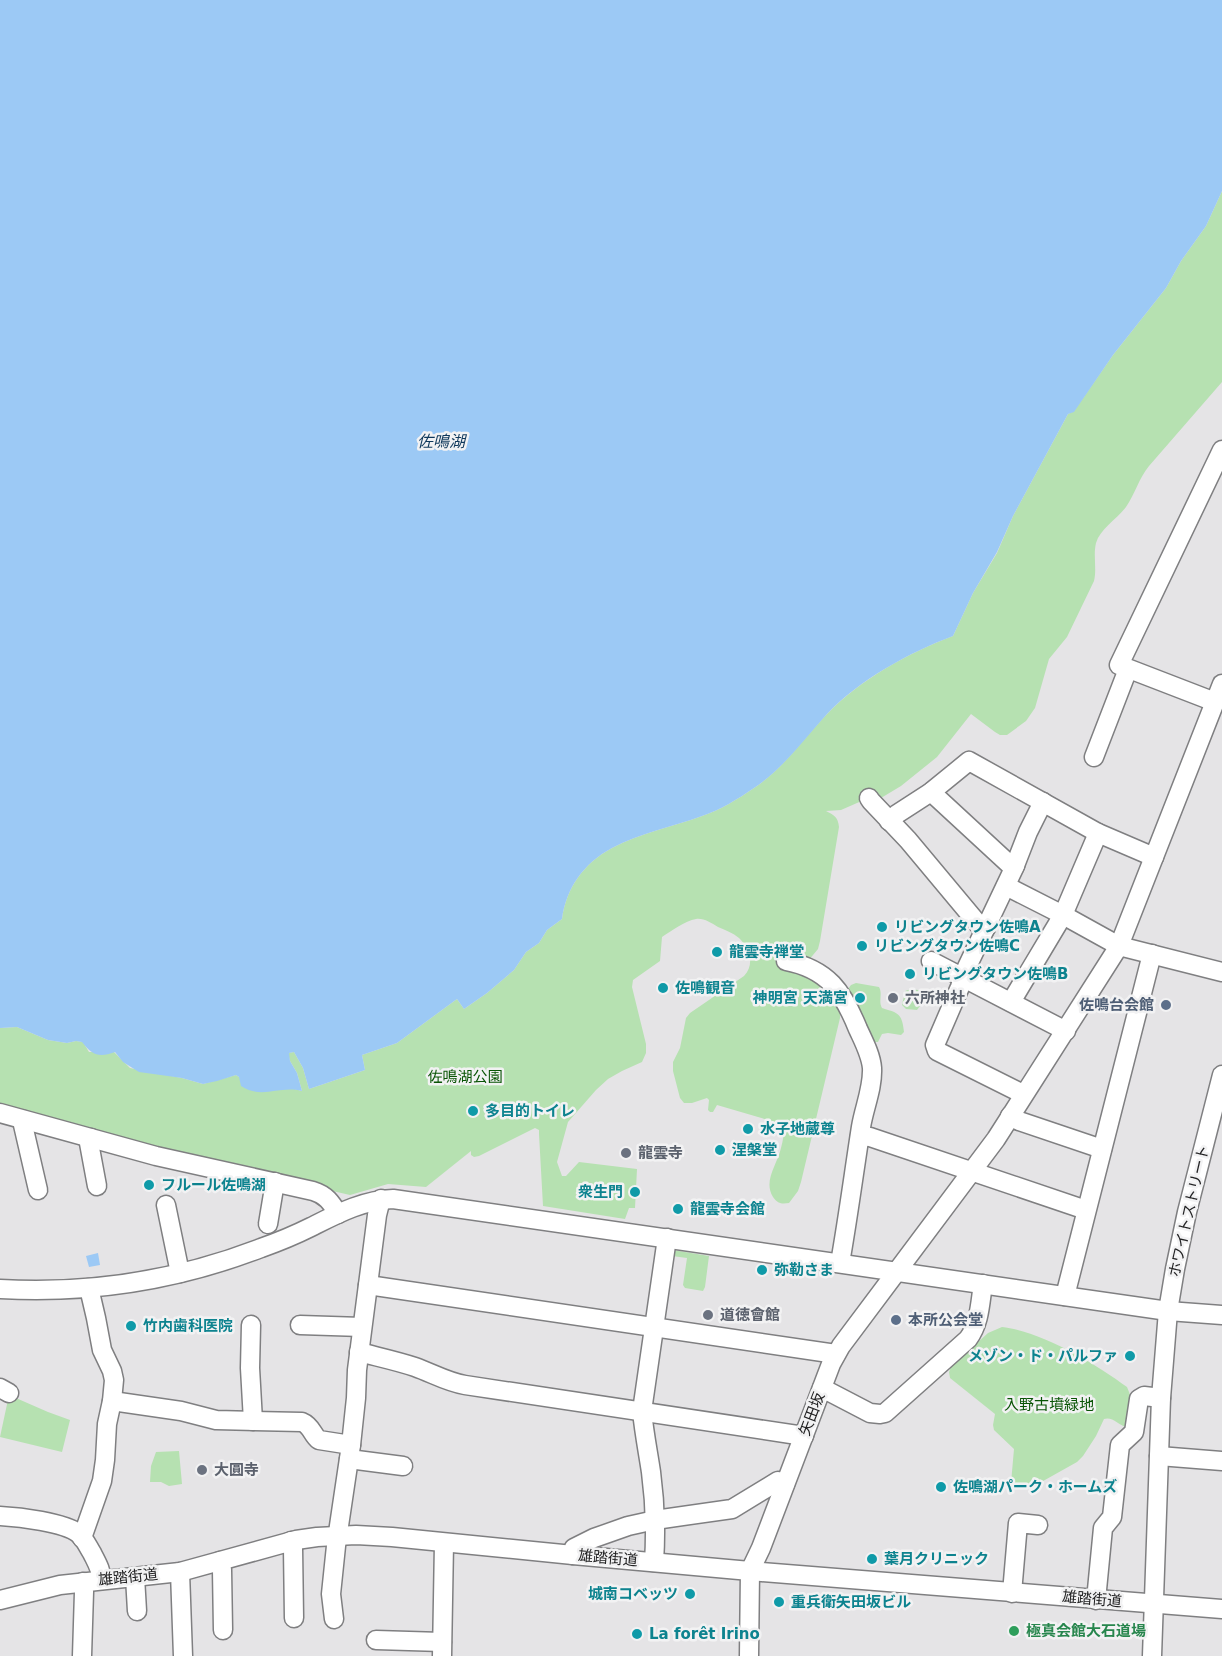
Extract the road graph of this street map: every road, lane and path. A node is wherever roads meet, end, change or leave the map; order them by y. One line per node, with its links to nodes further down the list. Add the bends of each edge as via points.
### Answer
1 (1222, 450): 2 (street, via 1119,665)
2 (1128, 669): 4 (street); 5 (street)
3 (1222, 684): 4 (street, 矢田坂)
4 (1215, 702): 11 (street, 矢田坂)
5 (1094, 757)
6 (931, 792): 8 (street, via 969,761); 9 (street); 12 (street)
7 (869, 798): 9 (street)
8 (1043, 802): 10 (street); 12 (street)
9 (889, 821): 15 (street, via 979,925)
10 (1098, 833): 11 (street); 14 (street)
11 (1154, 857): 16 (street, 矢田坂)
12 (1015, 866): 13 (street)
13 (1006, 886): 14 (street); 15 (street)
14 (1063, 915): 16 (street); 22 (street)
15 (986, 928): 21 (street)
16 (1119, 946): 17 (street); 23 (street, 矢田坂)
17 (1152, 954): 20 (street); 31 (street)
18 (786, 961): 29 (street, via 813,969 836,987 863,1039 872,1079)
19 (931, 961): 21 (street)
20 (1222, 972)
21 (963, 977): 22 (street); 25 (street, via 935,1045 937,1051)
22 (1011, 1002): 23 (street)
23 (1066, 1031): 25 (street, 矢田坂)
24 (1222, 1075): 50 (street, ホワイトストリート, via 1187,1212)
25 (1023, 1094): 27 (street, 矢田坂)
26 (0, 1113): 28 (street)
27 (1010, 1116): 31 (street); 32 (street, 矢田坂)
28 (24, 1120): 30 (street); 35 (street)
29 (860, 1136): 32 (street); 42 (street)
30 (91, 1138): 33 (street); 34 (street)
31 (1102, 1149): 38 (street)
32 (971, 1172): 38 (street); 43 (street, 矢田坂)
33 (275, 1182): 39 (street, via 321,1193); 40 (street)
34 (97, 1186)
35 (38, 1190)
36 (381, 1199): 39 (street); 41 (street); 46 (street)
37 (166, 1205): 44 (street)
38 (1086, 1210): 49 (street)
39 (338, 1214): 44 (street, via 260,1249)
40 (268, 1224)
41 (667, 1238): 42 (street); 55 (street)
42 (840, 1263): 43 (street)
43 (897, 1271): 45 (street); 57 (street, 矢田坂)
44 (180, 1273): 47 (street)
45 (983, 1284): 49 (street); 58 (street, via 977,1323 968,1339 885,1413 870,1413)
46 (368, 1285): 54 (street); 55 (street)
47 (89, 1288): 48 (street); 60 (street, via 102,1350 114,1380)
48 (0, 1289)
49 (1065, 1296): 50 (street)
50 (1168, 1311): 51 (street); 59 (street, ホワイトストリート)
51 (1222, 1314)
52 (251, 1325): 62 (street)
53 (300, 1325): 54 (street)
54 (362, 1327): 56 (street)
55 (654, 1327): 57 (street); 61 (street)
56 (359, 1352): 61 (street, via 414,1366 458,1384); 64 (street)
57 (836, 1354): 58 (street, 矢田坂)
58 (822, 1388): 63 (street, 矢田坂)
59 (1161, 1398): 65 (street, ホワイトストリート); 86 (street, via 1138,1399 1134,1432 1120,1445 1112,1517 1102,1528)
60 (112, 1401): 62 (street, via 216,1420); 73 (street, via 106,1424 102,1481)
61 (642, 1411): 63 (street); 70 (street)
62 (253, 1421): 64 (street, via 302,1422 319,1440)
63 (804, 1436): 68 (street, 矢田坂)
64 (350, 1452): 67 (street); 72 (street)
65 (1159, 1456): 66 (street); 87 (street, ホワイトストリート)
66 (1222, 1461)
67 (403, 1466)
68 (785, 1484): 70 (street, via 777,1481 732,1509); 79 (street, 矢田坂)
69 (0, 1516): 73 (street, via 71,1529)
70 (655, 1520): 76 (street, via 594,1538 574,1548); 78 (street)
71 (1038, 1525): 84 (street, via 1018,1523)
72 (338, 1535): 74 (street, 雄踏街道); 75 (street, 雄踏街道); 91 (street, via 331,1594)
73 (82, 1538): 82 (street, via 101,1569)
74 (291, 1542): 77 (street, 雄踏街道); 90 (street)
75 (444, 1542): 76 (street, 雄踏街道); 94 (street)
76 (573, 1555): 78 (street, 雄踏街道)
77 (220, 1561): 80 (street, 雄踏街道); 92 (street)
78 (654, 1562): 79 (street, 雄踏街道)
79 (750, 1571): 84 (street, 雄踏街道); 97 (street)
80 (180, 1572): 81 (street, 雄踏街道); 96 (street)
81 (135, 1577): 82 (street, 雄踏街道); 89 (street)
82 (102, 1580): 83 (street, 雄踏街道)
83 (82, 1582): 85 (street, 雄踏街道); 95 (street)
84 (1012, 1593): 86 (street, 雄踏街道)
85 (0, 1600)
86 (1096, 1600): 87 (street, 雄踏街道)
87 (1153, 1604): 88 (street, 雄踏街道); 98 (street, ホワイトストリート)
88 (1222, 1610)
89 (137, 1611)
90 (294, 1618)
91 (334, 1619)
92 (223, 1630)
93 (376, 1640): 94 (street)
94 (442, 1649)
95 (82, 1656)
96 (183, 1656)
97 (749, 1656)
98 (1152, 1656)

